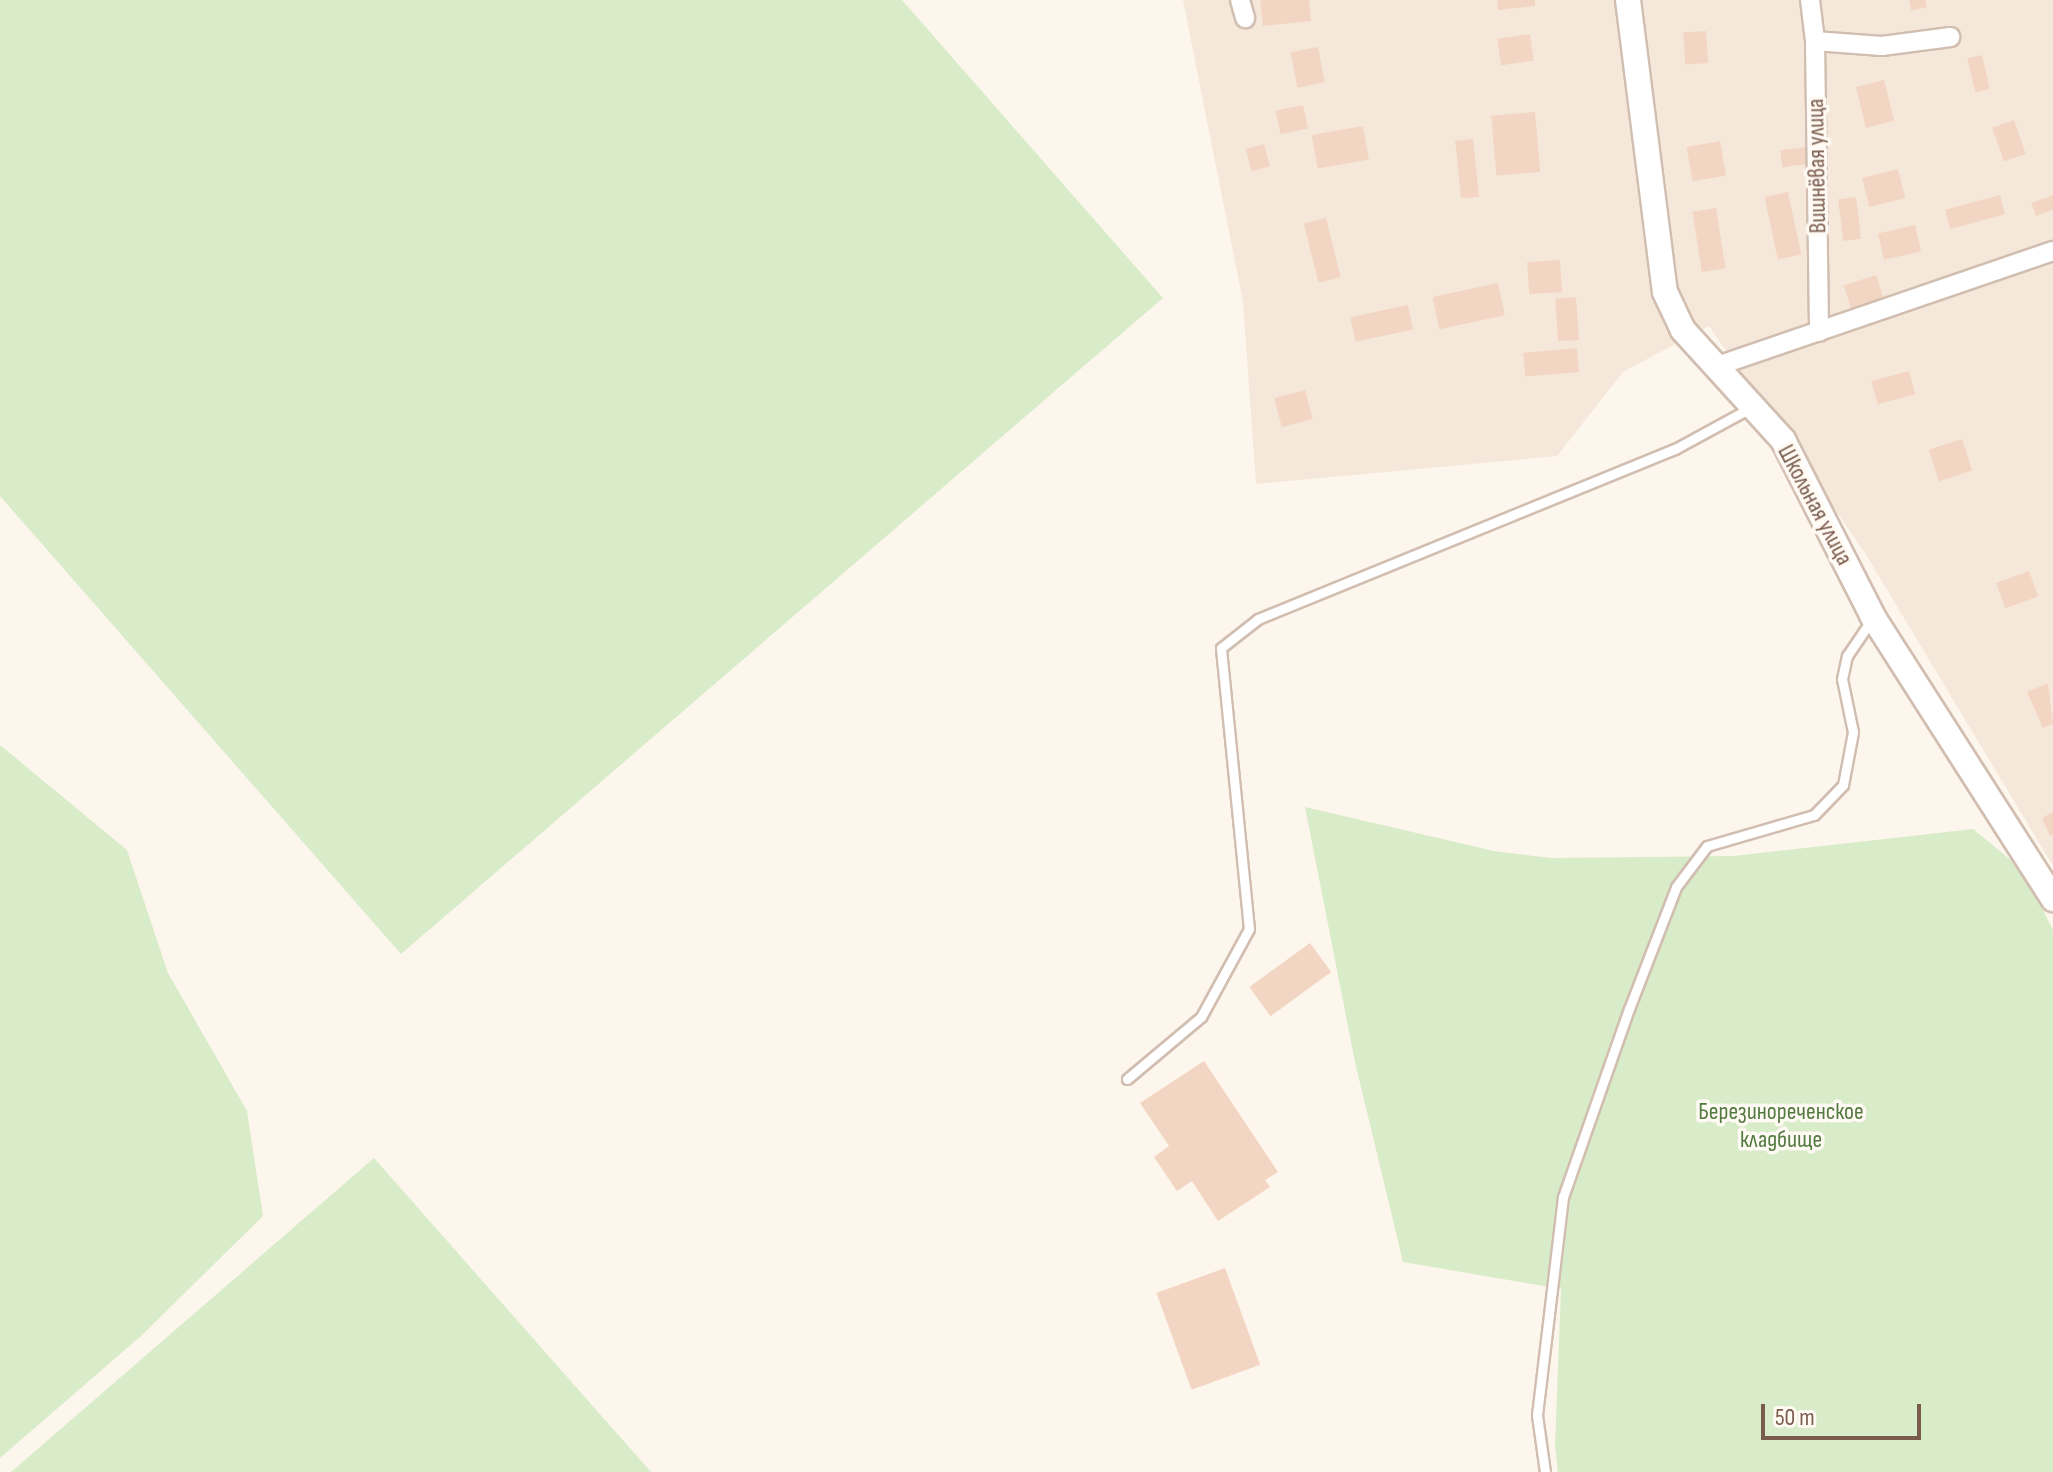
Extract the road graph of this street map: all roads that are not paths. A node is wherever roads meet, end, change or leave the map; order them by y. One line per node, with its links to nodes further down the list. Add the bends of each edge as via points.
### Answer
1 (1628, 0): 7 (street, Школьная улица, via 1665,292 1683,330)
2 (1810, 0): 4 (street, Вишнёвая улица)
3 (1950, 37): 4 (street, via 1882,46)
4 (1815, 41): 6 (street, Вишнёвая улица)
5 (2053, 251): 6 (street)
6 (1819, 332): 7 (street)
7 (1714, 367): 8 (street, Школьная улица)
8 (1752, 407): 9 (street, Школьная улица, via 1783,440); 11 (lane, via 1675,449 1258,619 1221,648 1249,929 1201,1017)
9 (1873, 617): 10 (street, Школьная улица); 12 (lane, via 1847,656 1842,679 1853,732 1843,785 1814,815 1707,846 1676,887 1639,982 1563,1197 1537,1415)
10 (2053, 899)
11 (1127, 1079)
12 (1545, 1472)

